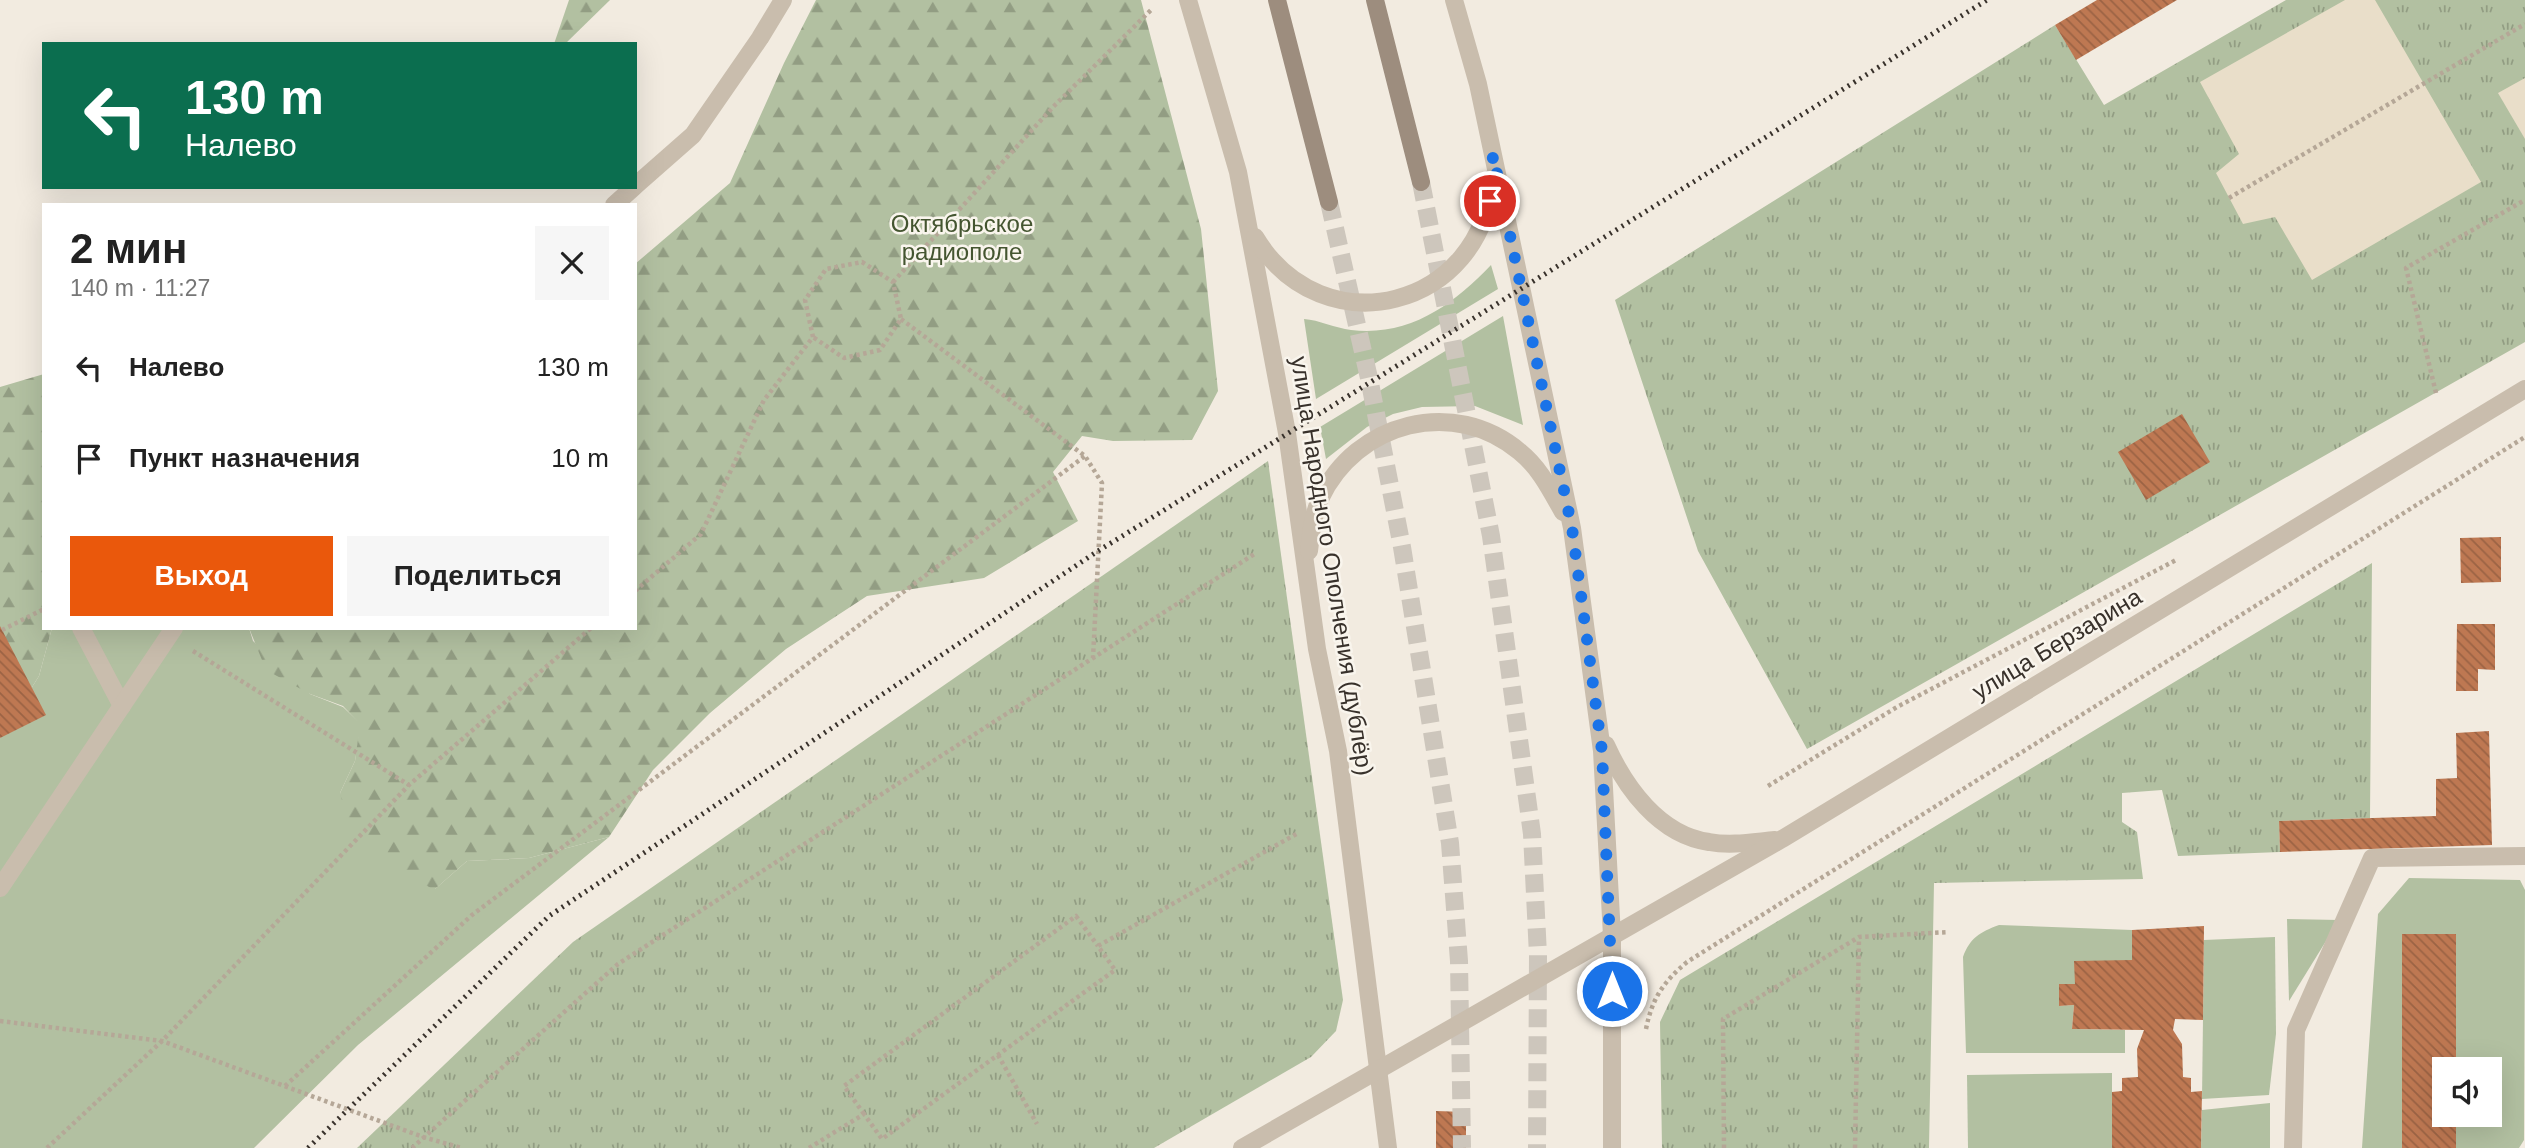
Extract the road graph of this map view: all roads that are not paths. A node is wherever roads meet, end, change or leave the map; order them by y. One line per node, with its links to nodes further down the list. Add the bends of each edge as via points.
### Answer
1 (783, 0): 8 (street, via 693,135)
2 (1188, 0): 12 (street, улица Народного Ополчения (дублёр), via 1238,172)
3 (1277, 0): 10 (main road)
4 (1375, 0): 7 (main road)
5 (1454, 0): 6 (street)
6 (1493, 155): 12 (street, via 1490,201 1474,242 1445,275 1406,296 1363,303 1319,294 1281,271); 14 (street)
7 (1420, 182)
8 (637, 185)
9 (633, 189): 11 (street)
10 (1329, 202)
11 (616, 203)
12 (1248, 225): 15 (street, улица Народного Ополчения (дублёр), via 1287,433)
13 (2525, 389): 20 (street, улица Берзарина)
14 (1572, 528): 15 (street, via 1537,468 1504,440 1463,423 1418,422 1387,432 1358,449 1329,482 1313,523); 19 (street)
15 (1307, 576): 24 (street, улица Народного Ополчения (дублёр), via 1338,751)
16 (82, 630): 18 (street)
17 (171, 632): 18 (street)
18 (122, 706): 22 (street)
19 (1599, 729): 20 (street, via 1640,802 1670,826 1706,842); 23 (street)
20 (1782, 839): 23 (street, улица Берзарина)
21 (2525, 856): 28 (street, via 2372,858 2296,1030)
22 (0, 888)
23 (1612, 936): 24 (street, улица Берзарина); 27 (street)
24 (1379, 1069): 25 (street); 26 (street, улица Народного Ополчения (дублёр))
25 (1242, 1148)
26 (1388, 1148)
27 (1612, 1148)
28 (2292, 1148)

